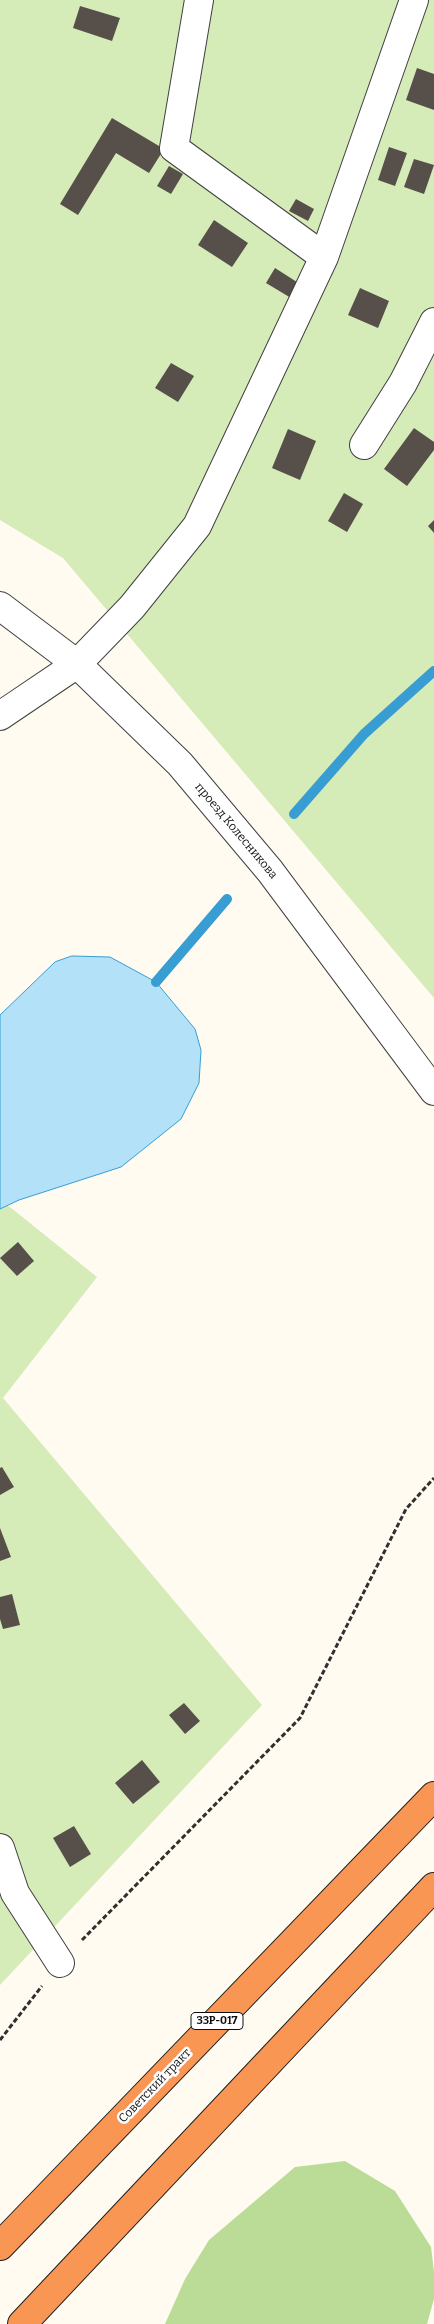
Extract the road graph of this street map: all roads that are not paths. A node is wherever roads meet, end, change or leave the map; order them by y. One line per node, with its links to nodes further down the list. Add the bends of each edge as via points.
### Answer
1 (199, 0): 3 (street, via 174,148)
2 (414, 0): 3 (street)
3 (324, 256): 7 (street, via 197,526 132,606)
4 (434, 322): 5 (street)
5 (364, 445)
6 (0, 606): 7 (street, проезд Колесникова)
7 (78, 664): 8 (street); 9 (street, проезд Колесникова, via 180,764 264,864)
8 (0, 716)
9 (434, 1091)
10 (434, 1796): 14 (highway, Советский тракт / 33Р-017)
11 (0, 1848): 13 (street, via 15,1893)
12 (434, 1887): 15 (highway)
13 (60, 1963)
14 (0, 2246)
15 (22, 2324)

